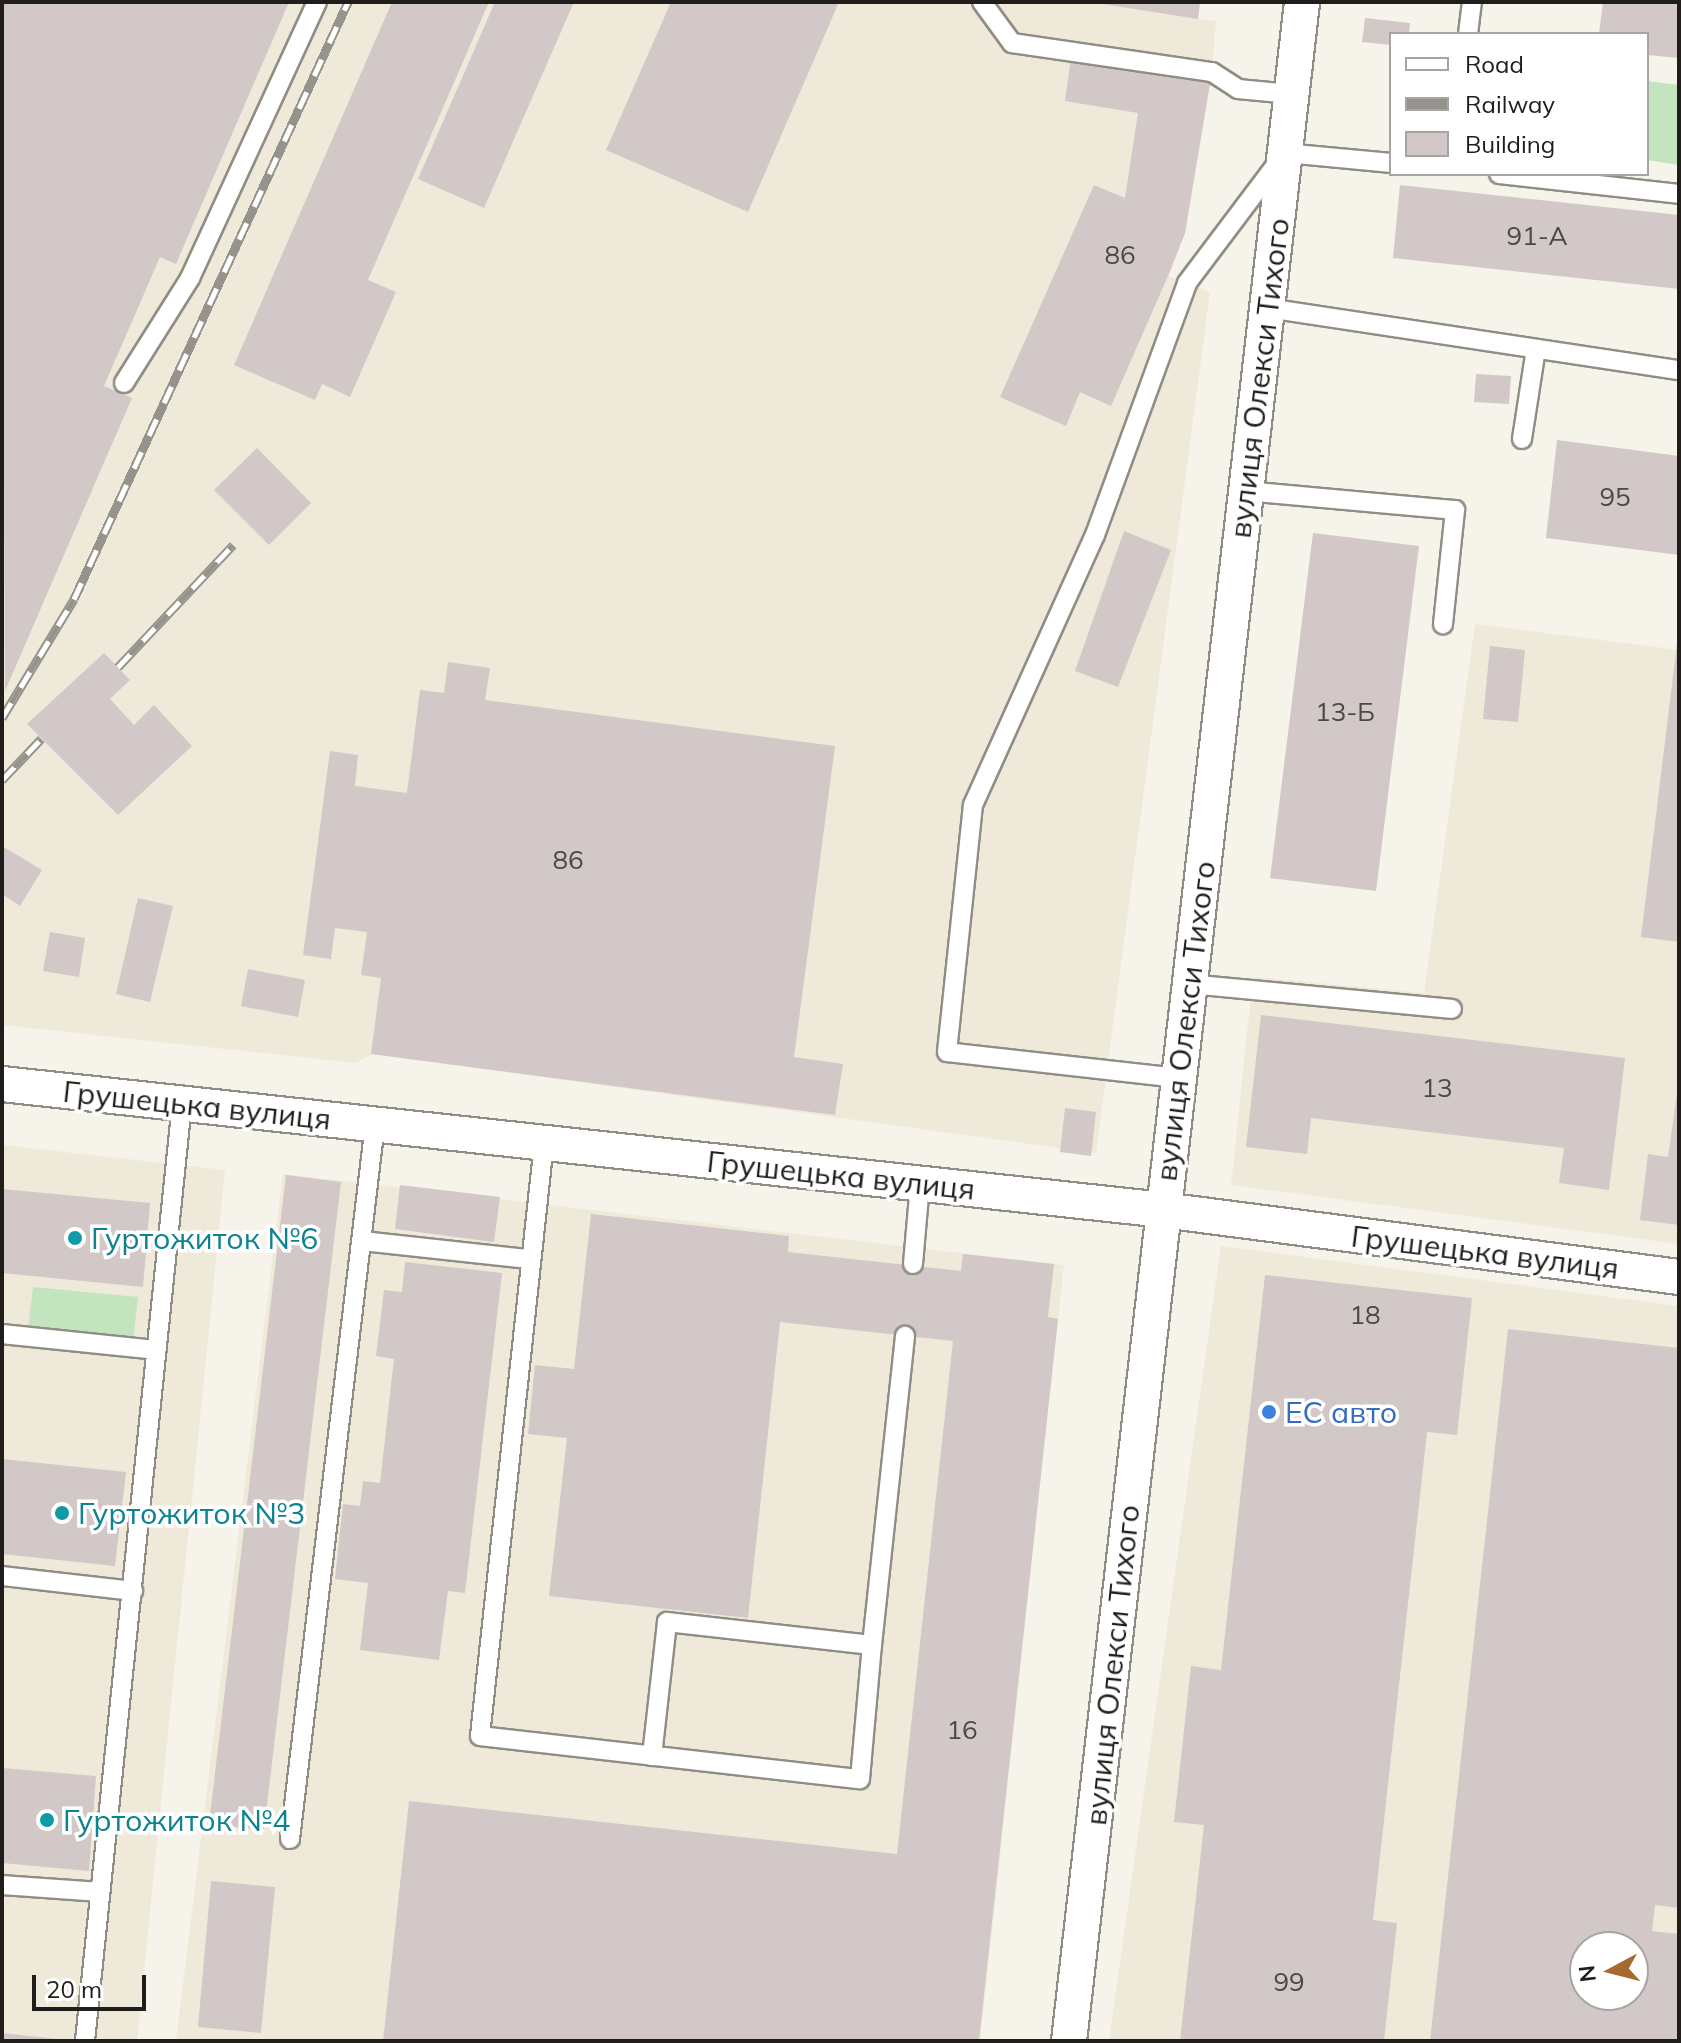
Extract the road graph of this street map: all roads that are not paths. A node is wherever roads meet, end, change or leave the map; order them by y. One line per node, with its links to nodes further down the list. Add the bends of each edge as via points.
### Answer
1 (317, 2): 14 (lane, via 190,278)
2 (982, 2): 6 (lane, via 1012,43 1212,72 1238,89)
3 (1302, 2): 6 (street, вулиця Олекси Тихого)
4 (1472, 2): 5 (lane)
5 (1468, 32)
6 (1291, 94): 7 (street, вулиця Олекси Тихого)
7 (1285, 153): 8 (lane); 11 (street, вулиця Олекси Тихого); 20 (lane, via 1187,283 1095,535 973,805 947,1052)
8 (1389, 163)
9 (1517, 176): 10 (lane)
10 (1679, 194)
11 (1267, 308): 12 (lane); 16 (street, вулиця Олекси Тихого)
12 (1536, 349): 13 (lane); 15 (lane)
13 (1679, 370)
14 (124, 383)
15 (1522, 439)
16 (1246, 491): 17 (lane, via 1455,510); 18 (street, вулиця Олекси Тихого)
17 (1443, 624)
18 (1189, 984): 19 (lane); 20 (street, вулиця Олекси Тихого)
19 (1452, 1009)
20 (1178, 1078): 26 (street, вулиця Олекси Тихого)
21 (2, 1084): 22 (street, Грушецька вулиця)
22 (182, 1104): 23 (street, Грушецька вулиця); 33 (lane)
23 (375, 1124): 24 (street, Грушецька вулиця); 27 (lane)
24 (544, 1143): 25 (street, Грушецька вулиця); 28 (lane)
25 (920, 1184): 26 (street, Грушецька вулиця); 29 (lane)
26 (1163, 1210): 30 (street, Грушецька вулиця); 42 (street, вулиця Олекси Тихого)
27 (362, 1241): 28 (lane); 38 (lane)
28 (529, 1259): 37 (lane, via 480,1736)
29 (913, 1264)
30 (1679, 1277)
31 (2, 1334): 33 (lane)
32 (905, 1336): 36 (lane)
33 (156, 1350): 35 (lane)
34 (2, 1576): 35 (lane)
35 (133, 1591): 40 (lane)
36 (872, 1645): 37 (lane, via 667,1622); 37 (lane, via 860,1779)
37 (652, 1756)
38 (290, 1839)
39 (2, 1885): 40 (lane)
40 (99, 1892): 41 (lane)
41 (85, 2041)
42 (1069, 2041)

